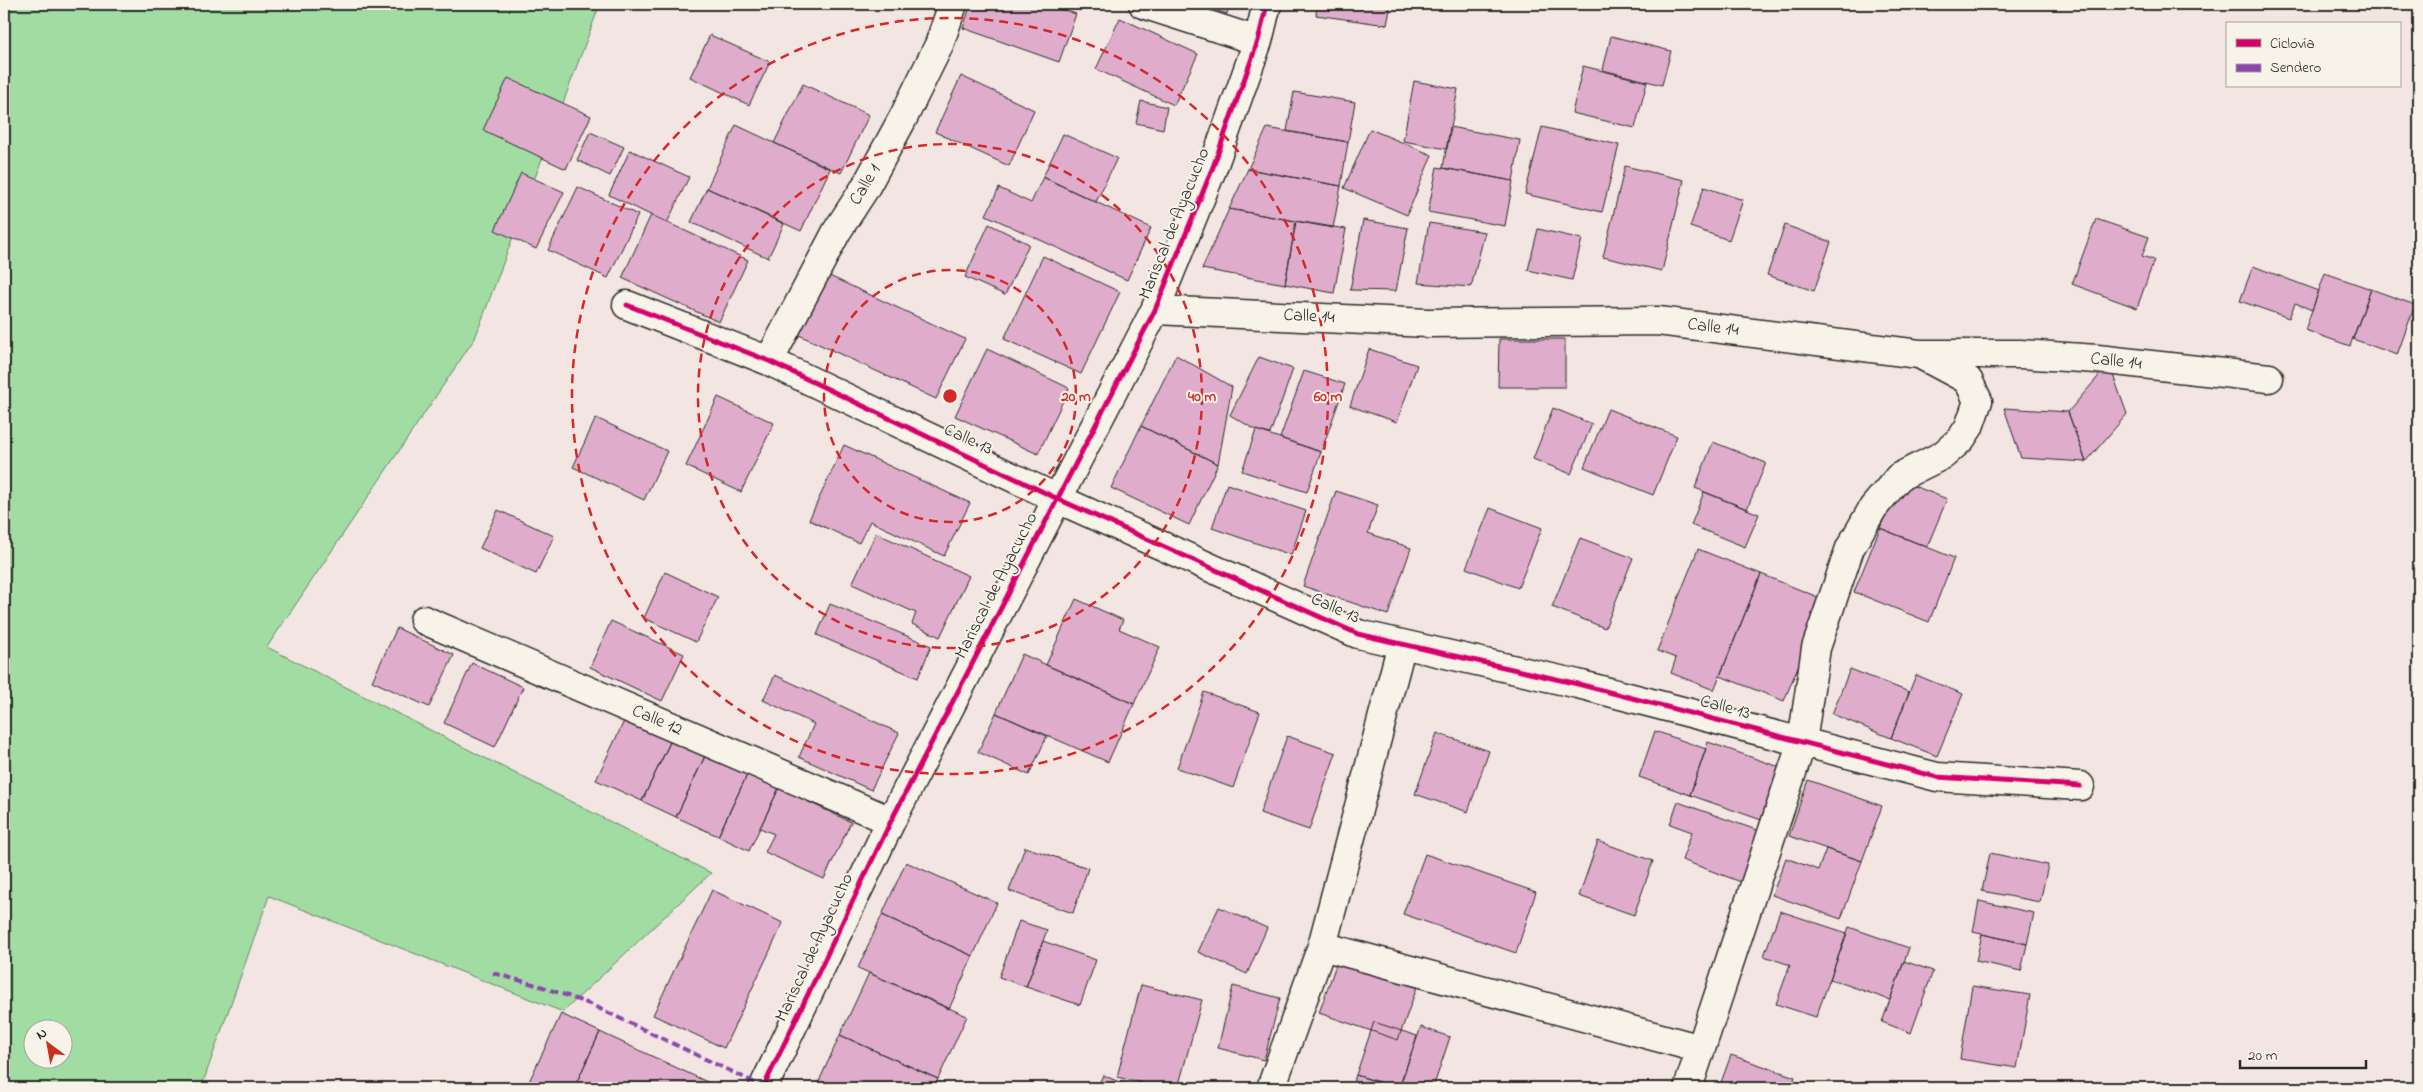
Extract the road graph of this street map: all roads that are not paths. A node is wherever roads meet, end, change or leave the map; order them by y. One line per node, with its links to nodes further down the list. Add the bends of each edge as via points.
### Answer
1 (953, 4): 8 (street, Calle 1, via 939,45 903,118 837,231)
2 (1144, 4): 4 (street)
3 (1267, 4): 4 (street, Mariscal de Ayacucho)
4 (1258, 41): 6 (street, Mariscal de Ayacucho, via 1213,168)
5 (627, 305): 8 (street, Calle 13)
6 (1156, 310): 7 (street, Calle 14, via 1428,323 1658,321); 10 (street, Mariscal de Ayacucho)
7 (1919, 354): 9 (street, Calle 14, via 2020,354 2097,359); 13 (street, via 1968,380 1978,401 1961,440 1943,455 1899,477 1873,508 1850,548 1816,648)
8 (768, 361): 10 (street, Calle 13)
9 (2269, 378)
10 (1058, 499): 12 (street, Calle 13, via 1358,634); 15 (street, Mariscal de Ayacucho)
11 (424, 620): 15 (street, Calle 12)
12 (1402, 644): 13 (street, Calle 13, via 1578,684); 16 (street)
13 (1802, 742): 14 (street, Calle 13, via 1938,777); 17 (street)
14 (2080, 786)
15 (891, 821): 18 (street, Mariscal de Ayacucho)
16 (1322, 946): 17 (street); 19 (street)
17 (1701, 1049): 20 (street)
18 (763, 1088)
19 (1270, 1088)
20 (1688, 1088)

